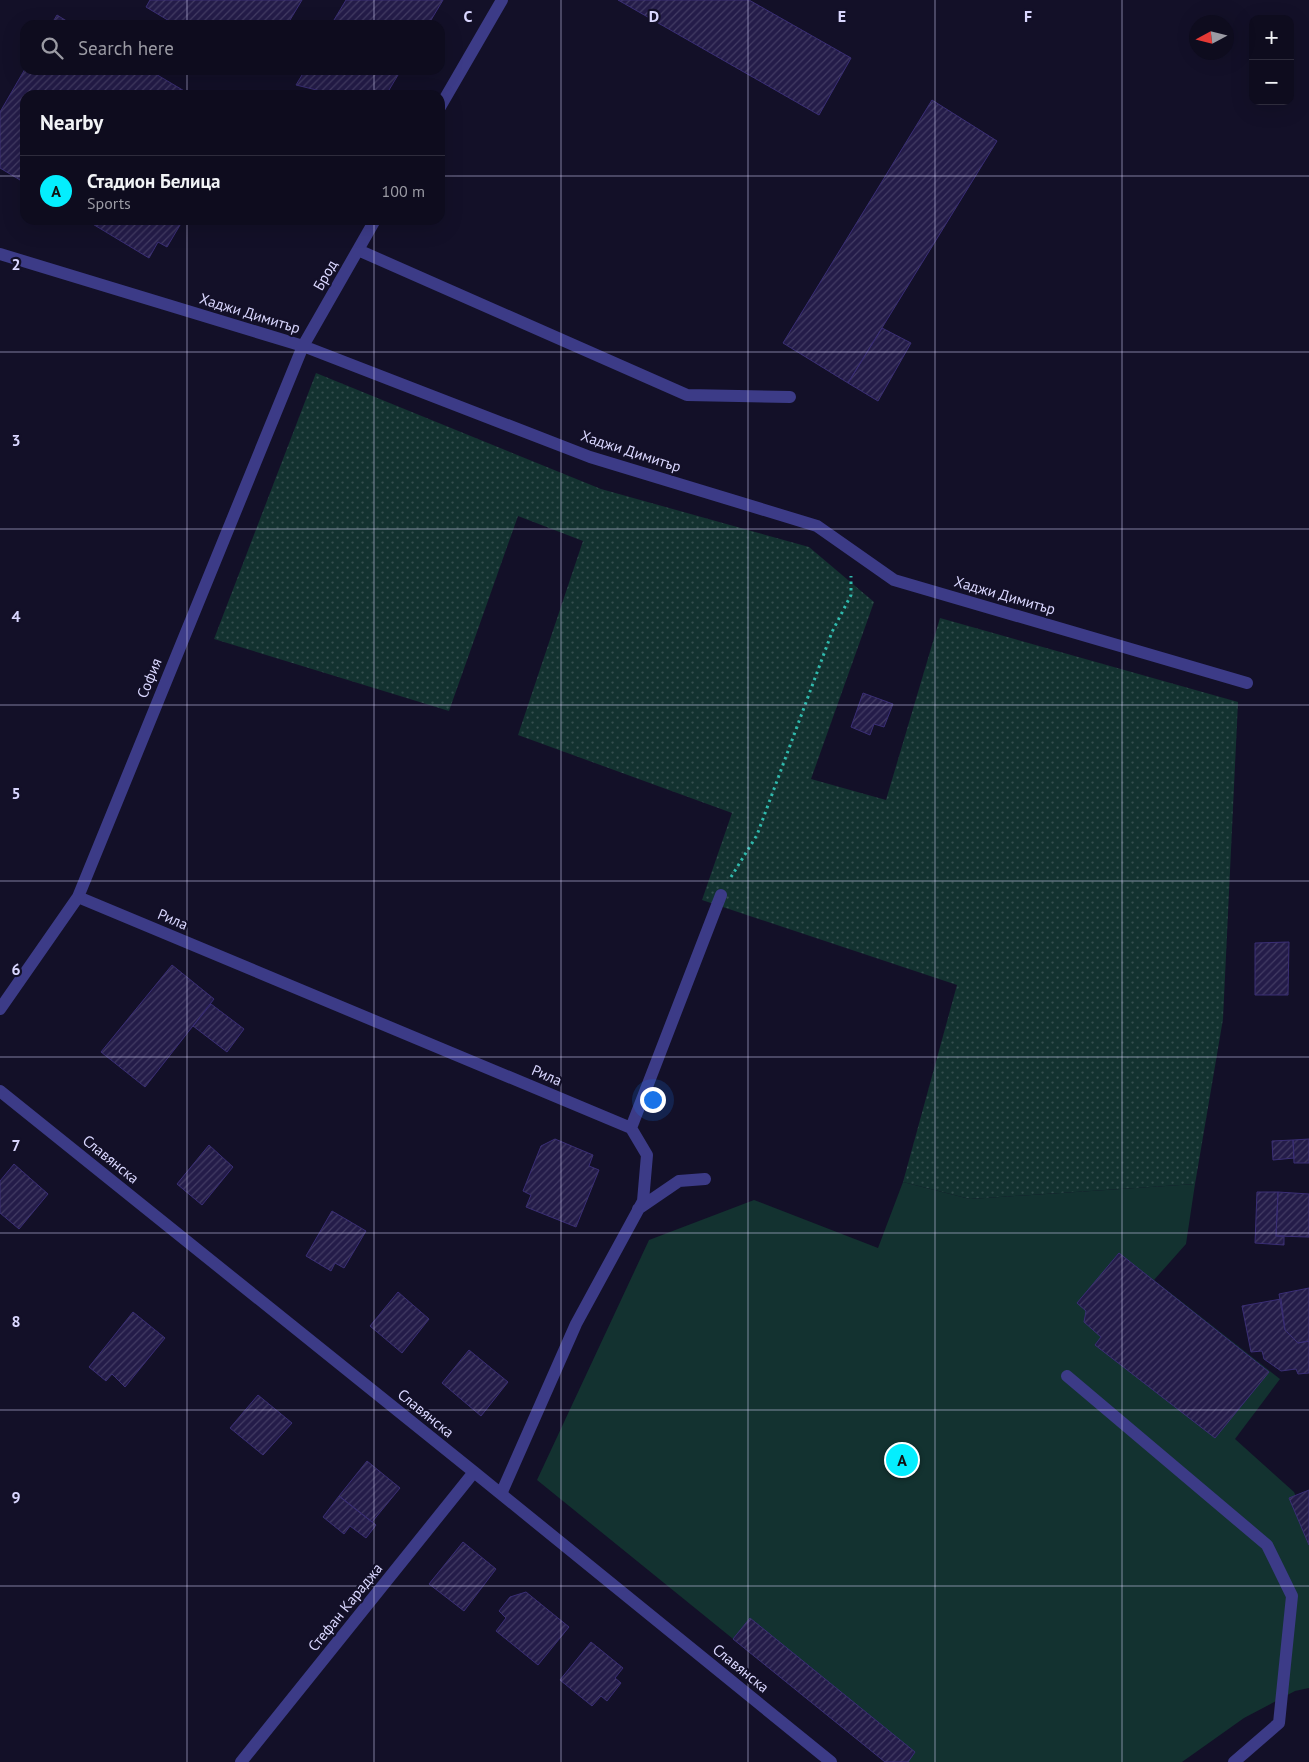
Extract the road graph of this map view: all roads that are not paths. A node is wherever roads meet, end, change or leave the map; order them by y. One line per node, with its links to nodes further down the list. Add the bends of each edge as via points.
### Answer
1 (502, 0): 2 (street)
2 (445, 99)
3 (372, 225): 4 (street, Брод)
4 (358, 250): 6 (street, Брод); 7 (street, via 688,395)
5 (0, 254): 6 (street, Хаджи Димитър)
6 (303, 346): 8 (street, Хаджи Димитър, via 590,457 817,526 894,580); 10 (street, София)
7 (790, 397)
8 (1247, 683)
9 (721, 895): 13 (street)
10 (78, 897): 11 (street, София); 13 (street, Рила)
11 (0, 1009)
12 (0, 1091): 17 (street, Славянска)
13 (631, 1128): 15 (street, via 647,1155 643,1201)
14 (705, 1179): 15 (street, via 679,1181)
15 (638, 1209): 18 (street, via 576,1324)
16 (1067, 1376): 21 (street, via 1267,1545 1292,1596 1279,1723)
17 (474, 1472): 18 (street, Славянска); 19 (street, Стефан Караджа)
18 (501, 1494): 20 (street, Славянска)
19 (241, 1762)
20 (831, 1762)
21 (1234, 1762)

